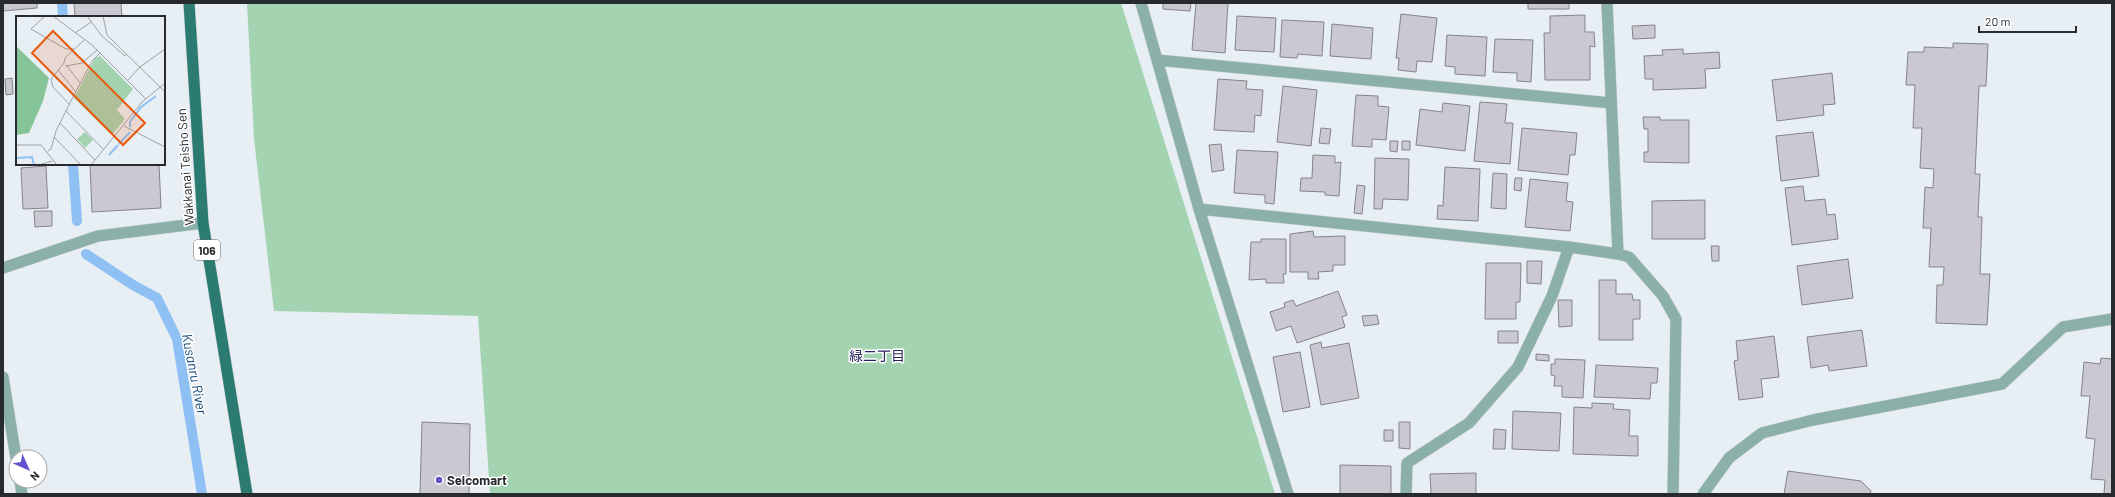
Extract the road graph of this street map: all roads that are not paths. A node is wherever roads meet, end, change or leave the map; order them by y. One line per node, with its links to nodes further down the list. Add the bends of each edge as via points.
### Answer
1 (189, 3): 7 (main road, Wakkanai Teisho Sen / 106)
2 (1141, 3): 4 (street)
3 (1607, 3): 5 (street)
4 (1156, 60): 5 (street); 6 (street)
5 (1611, 103): 9 (street)
6 (1199, 209): 8 (street); 15 (street)
7 (203, 223): 10 (street, via 98,236); 14 (main road, Wakkanai Teisho Sen / 106)
8 (1569, 247): 9 (street); 16 (street, via 1552,296 1518,367 1469,423 1406,463)
9 (1618, 254): 17 (street, via 1629,257 1663,296 1676,319)
10 (3, 268)
11 (2112, 319): 18 (street, via 2063,327 2002,384 1813,420 1762,433 1729,458)
12 (3, 377): 13 (street)
13 (15, 449)
14 (247, 494)
15 (1288, 494)
16 (1406, 494)
17 (1673, 494)
18 (1703, 494)

